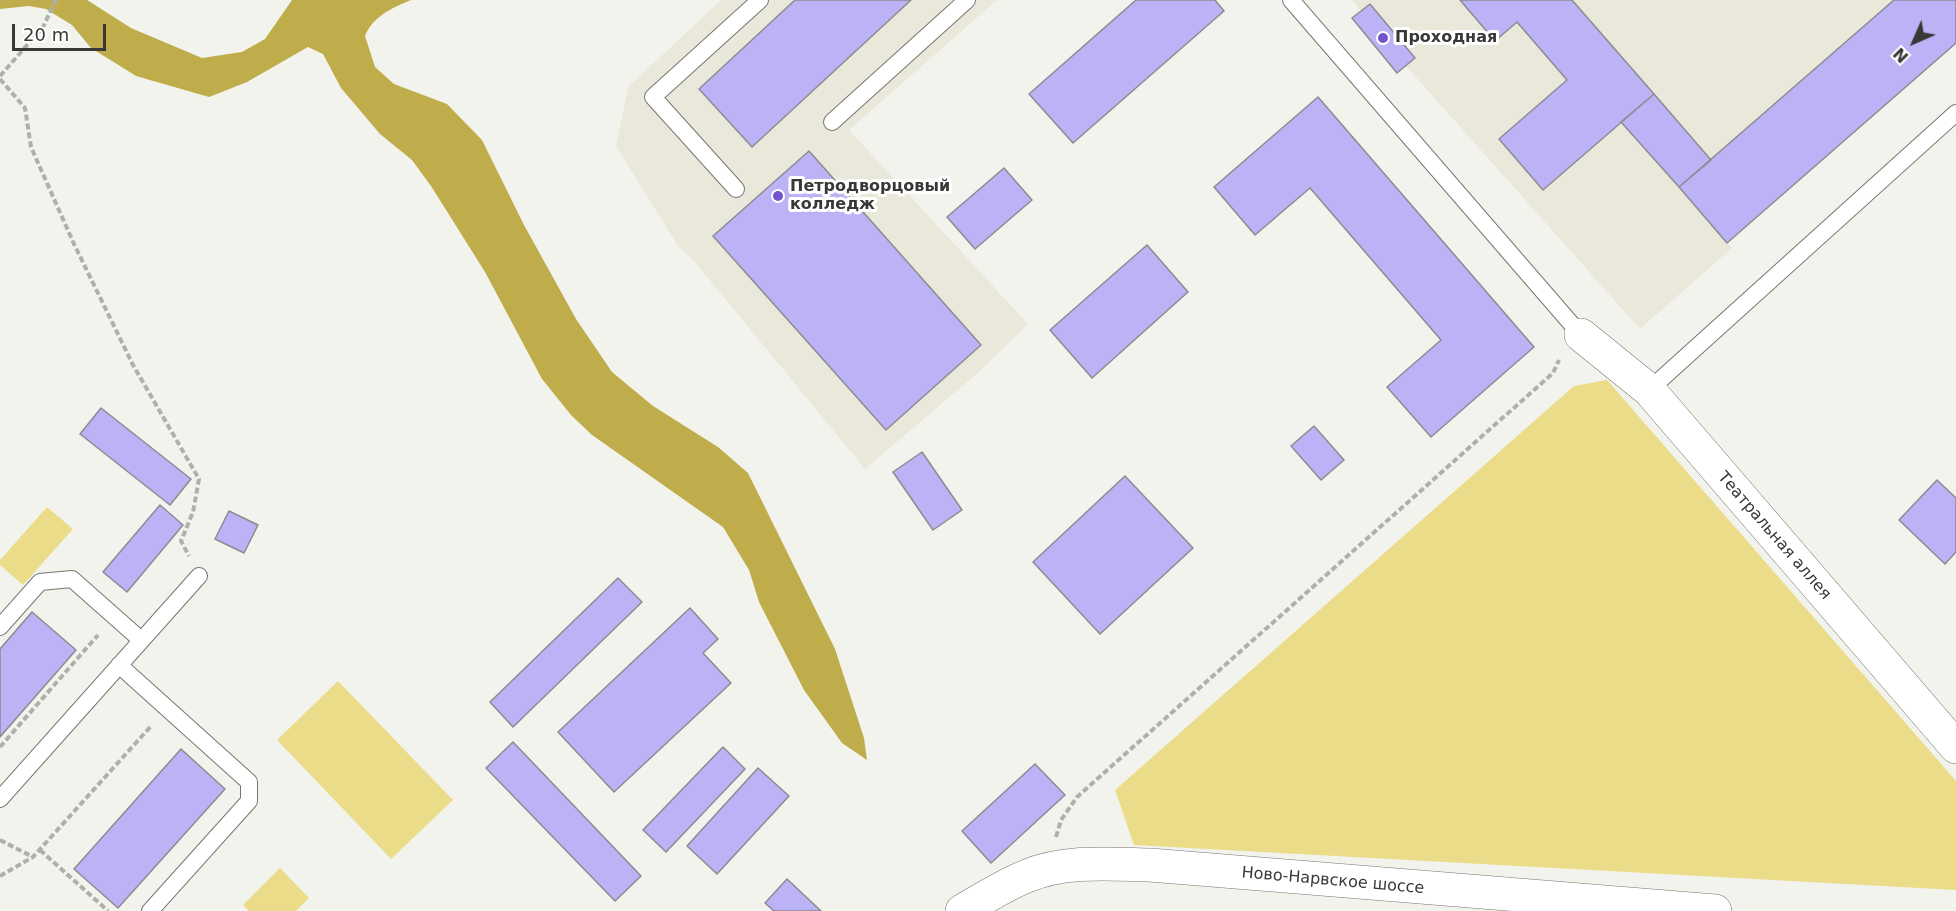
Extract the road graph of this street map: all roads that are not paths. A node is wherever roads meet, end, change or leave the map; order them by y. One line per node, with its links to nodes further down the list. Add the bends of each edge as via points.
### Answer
1 (760, 0): 6 (lane, via 653,97)
2 (967, 0): 5 (lane)
3 (1291, 0): 7 (lane)
4 (1956, 113): 8 (lane)
5 (832, 122)
6 (736, 189)
7 (1581, 335): 8 (street, Театральная аллея)
8 (1649, 390): 13 (street, Театральная аллея)
9 (199, 576): 11 (lane)
10 (0, 627): 11 (lane, via 40,582 72,579)
11 (141, 640): 12 (lane)
12 (119, 665): 14 (lane); 16 (lane, via 249,782 249,801)
13 (1956, 747)
14 (0, 799)
15 (1677, 910): 17 (street, Ново-Нарвское шоссе, via 1104,864 1028,875); 18 (street, Ново-Нарвское шоссе)
16 (150, 911)
17 (962, 911)
18 (1715, 911)

